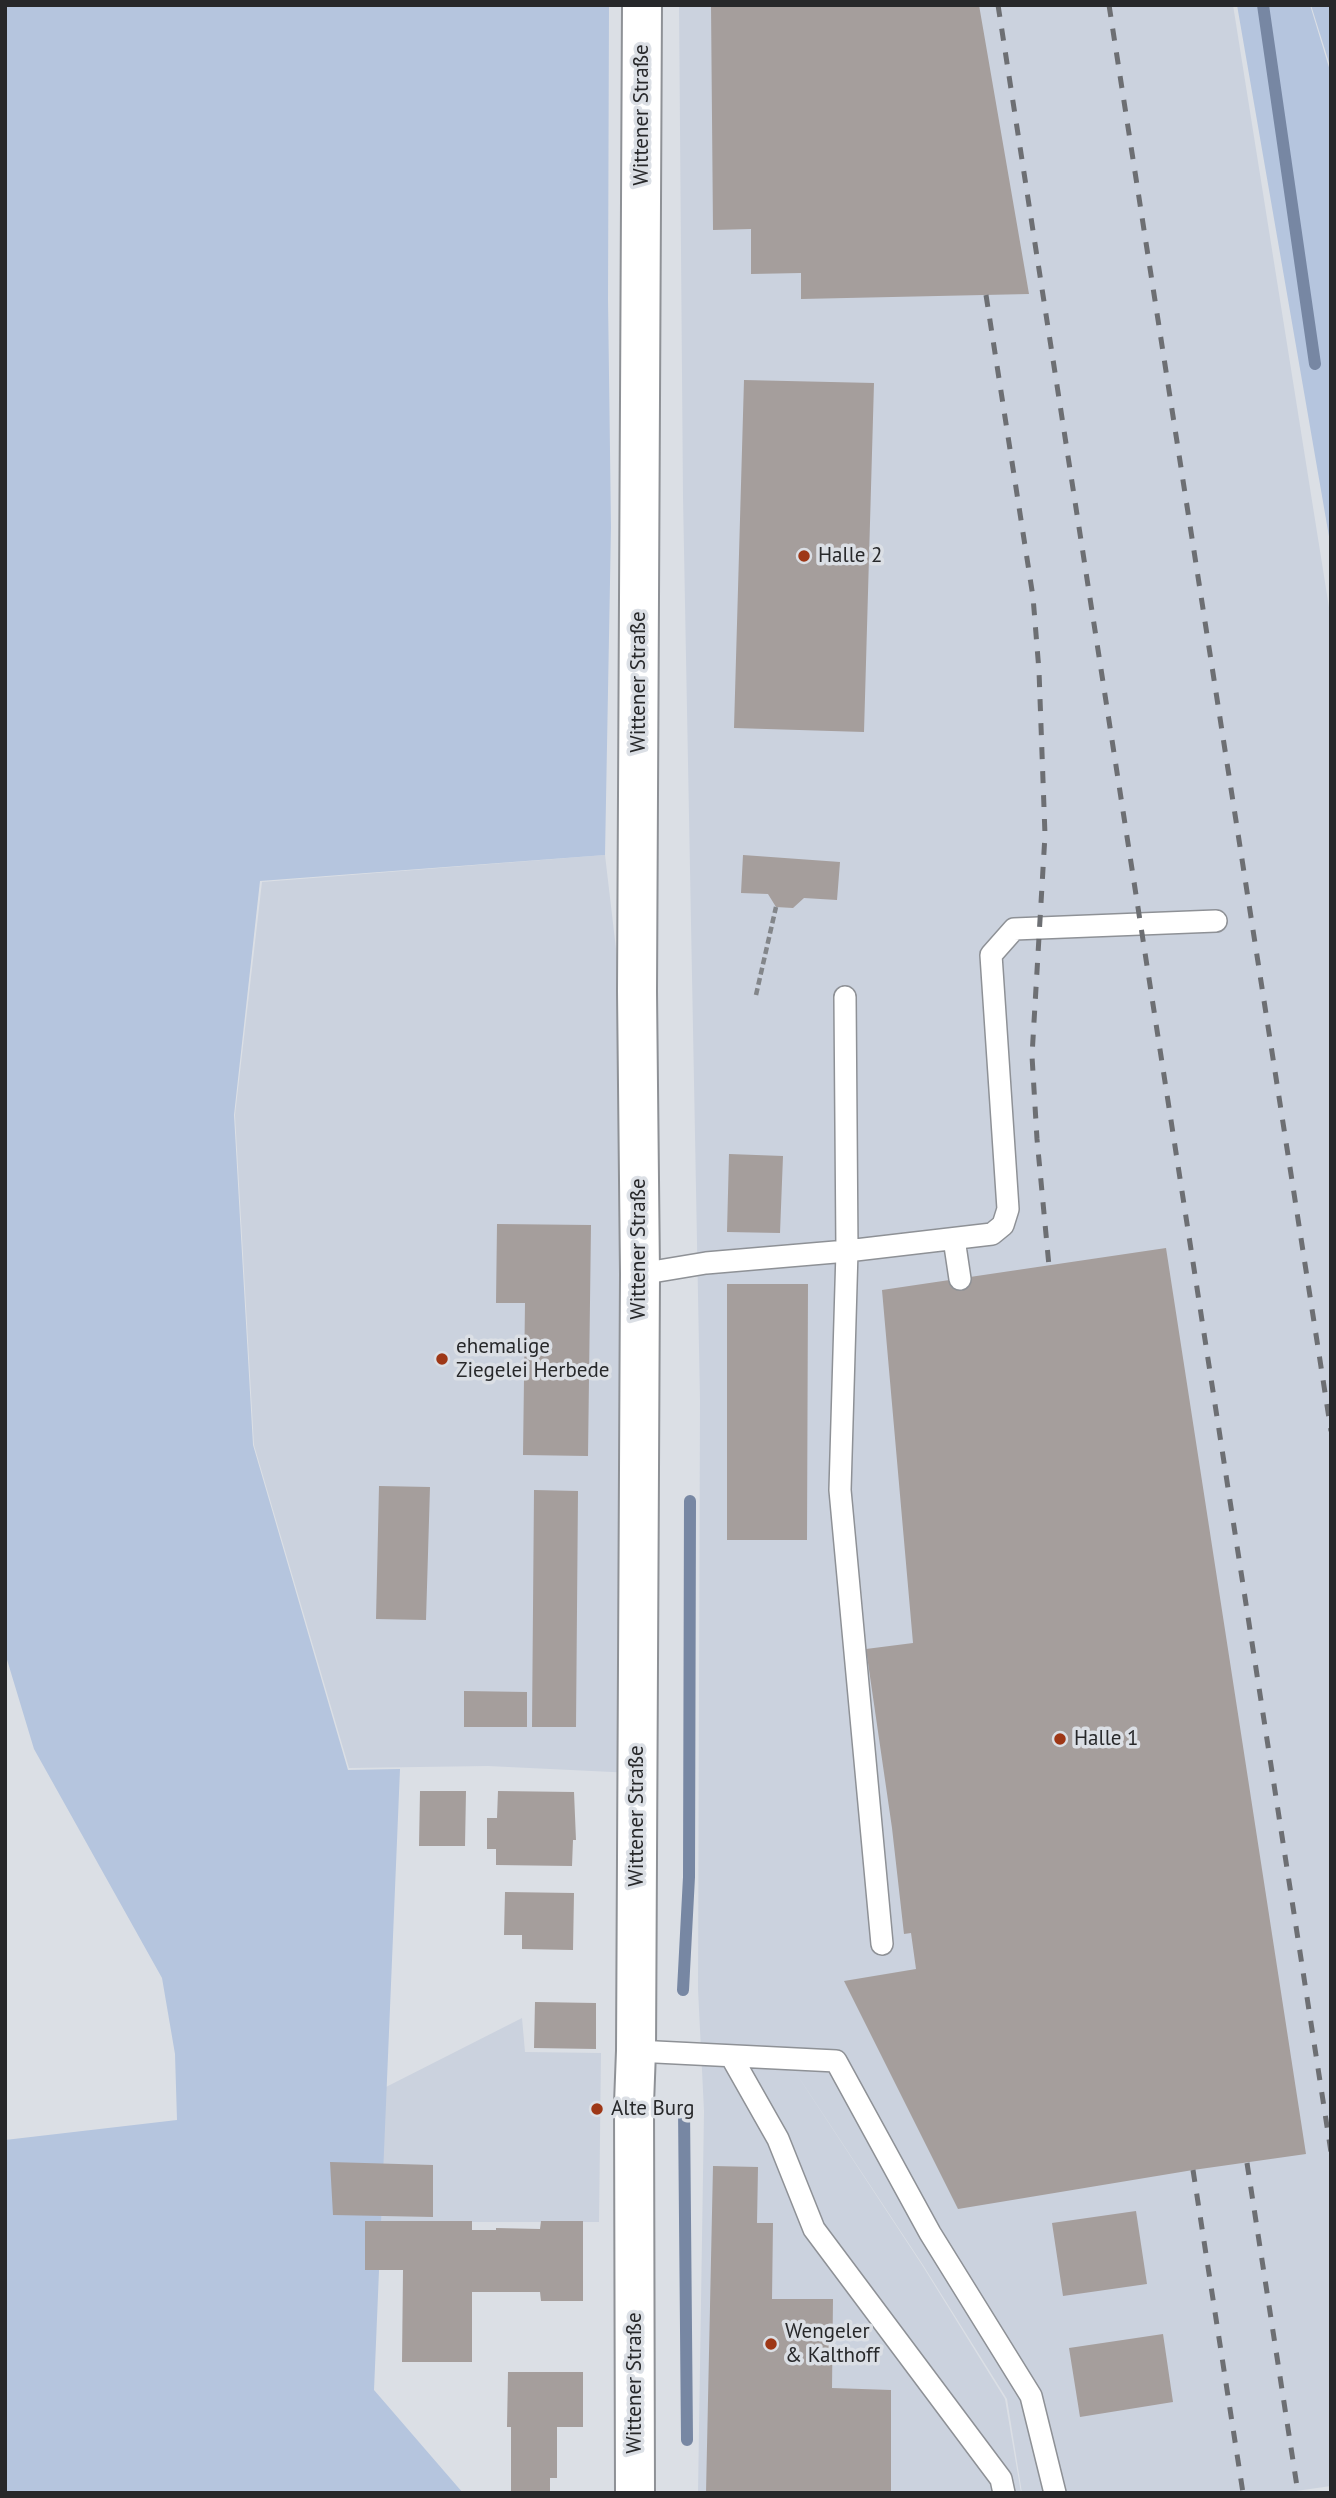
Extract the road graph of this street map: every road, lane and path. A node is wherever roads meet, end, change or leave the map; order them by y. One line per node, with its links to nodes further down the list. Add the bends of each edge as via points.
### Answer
1 (642, 5): 8 (main road, Wittener Straße)
2 (776, 906): 4 (path)
3 (1216, 921): 6 (lane, via 1014,929 991,955 1008,1209 1003,1225 992,1234)
4 (756, 995)
5 (845, 997): 7 (lane)
6 (954, 1239): 7 (lane); 9 (lane)
7 (847, 1251): 8 (lane, via 706,1263); 10 (lane, via 840,1490)
8 (639, 1274): 11 (main road, Wittener Straße)
9 (960, 1279)
10 (882, 1944)
11 (636, 2051): 12 (lane); 13 (main road, Wittener Straße)
12 (731, 2056): 14 (lane, via 778,2139 814,2229 1001,2479); 15 (lane, via 836,2061 930,2233 1031,2396)
13 (635, 2493)
14 (1003, 2493)
15 (1055, 2493)

